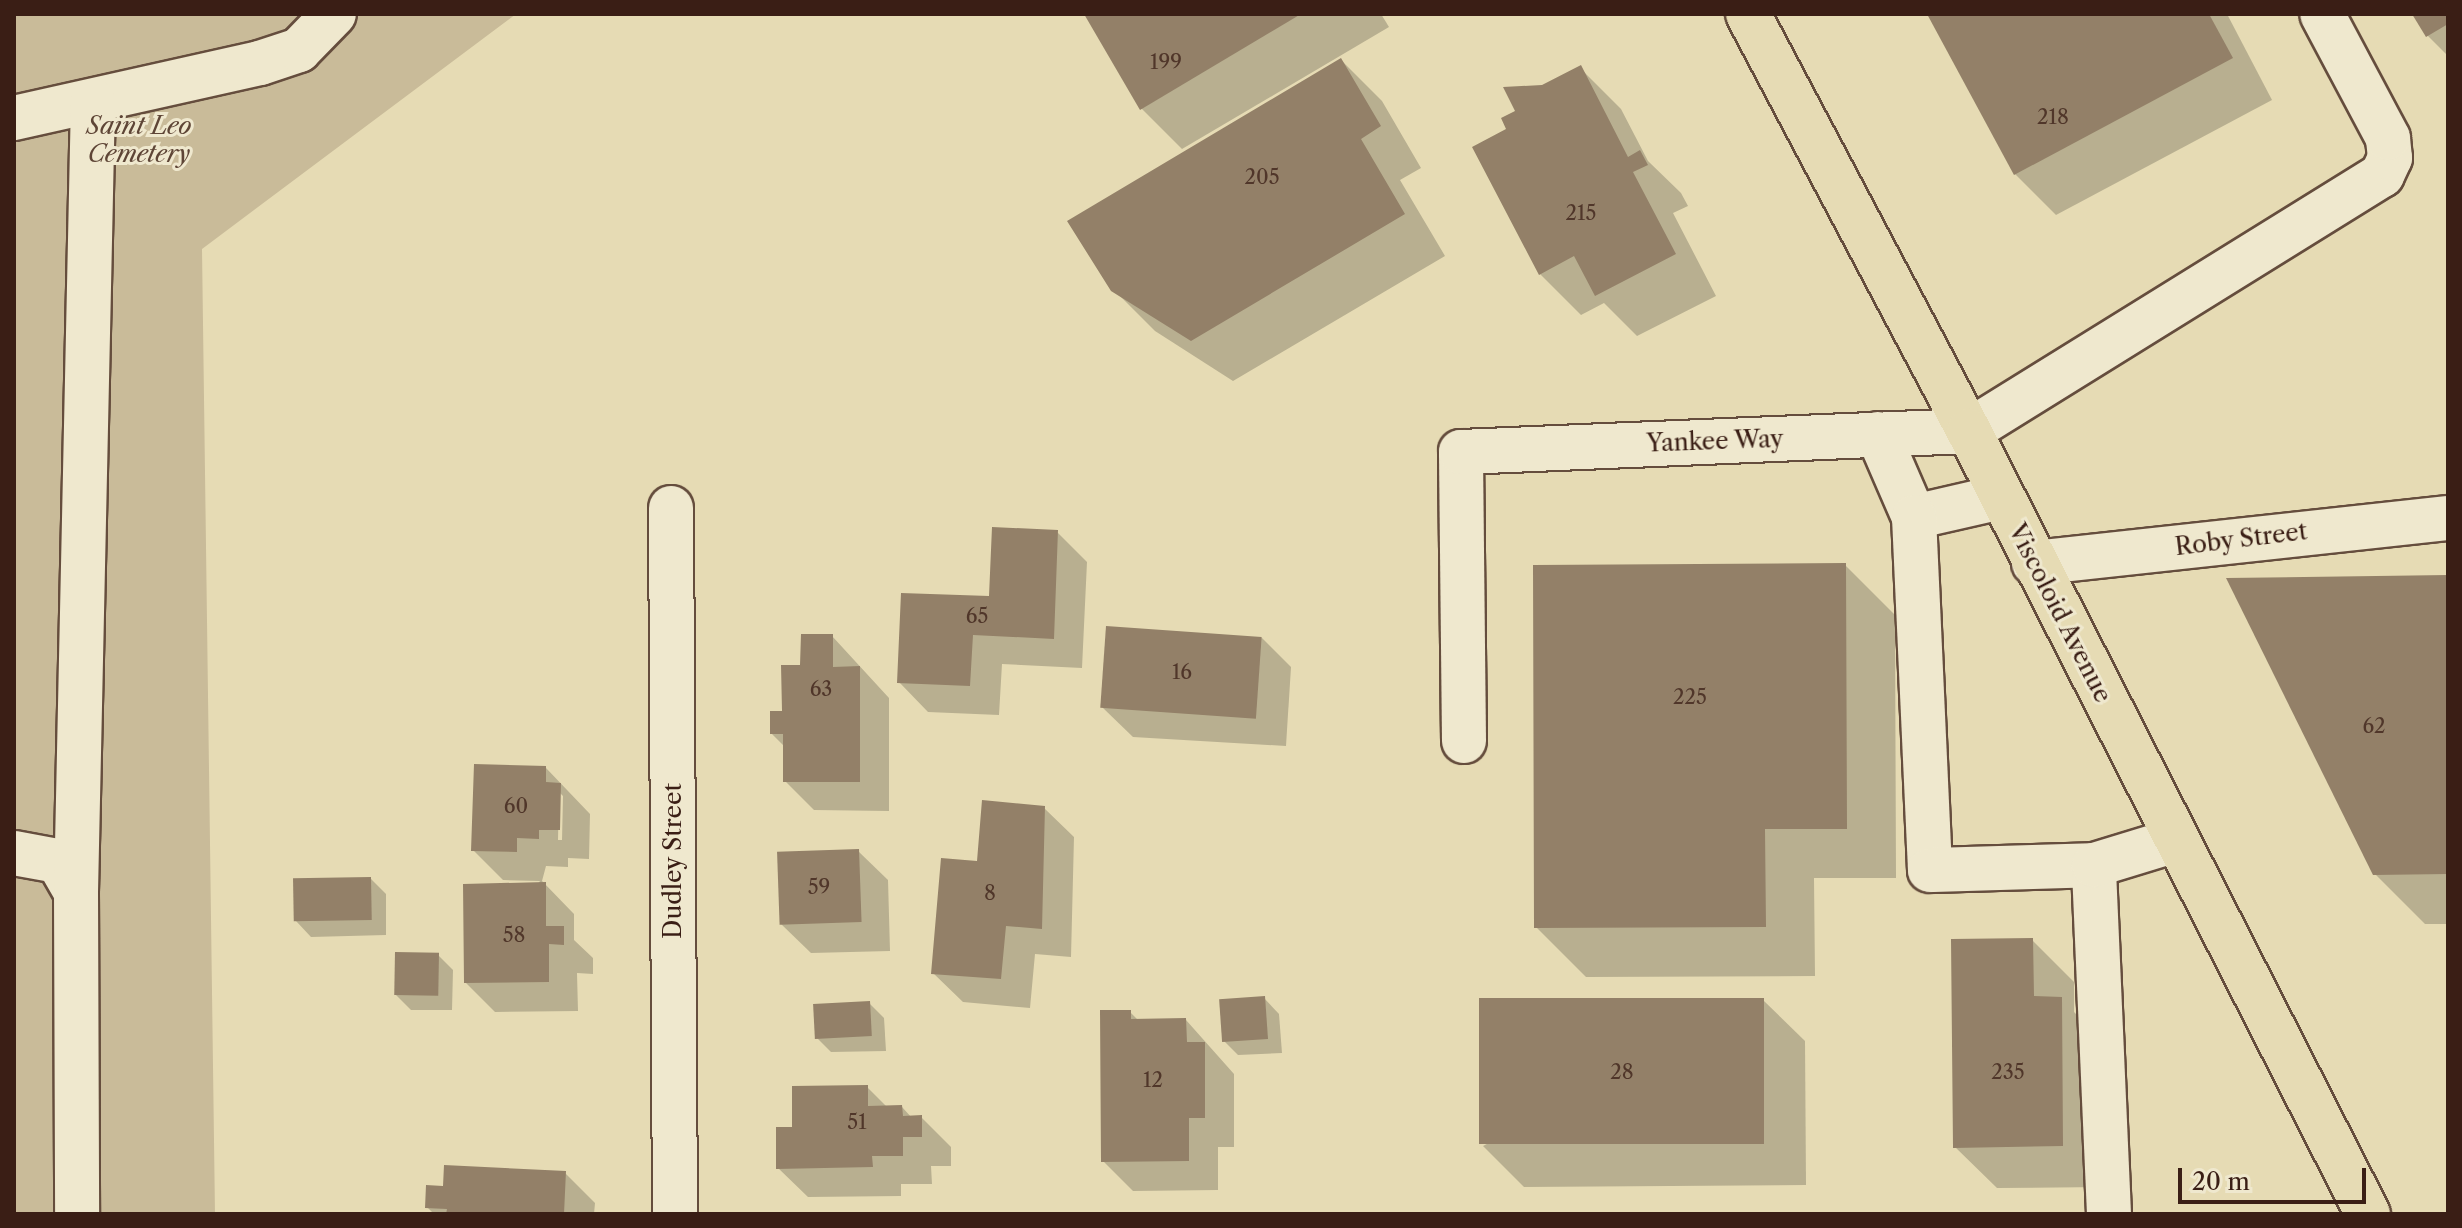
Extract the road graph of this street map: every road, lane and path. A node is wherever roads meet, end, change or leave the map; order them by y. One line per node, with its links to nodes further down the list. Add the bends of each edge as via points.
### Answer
1 (334, 14): 4 (street, via 299,50)
2 (1748, 14): 6 (main road, Viscoloid Avenue)
3 (2322, 14): 6 (street, via 2388,138 2390,158 2382,175)
4 (93, 101): 5 (street); 17 (street)
5 (14, 118)
6 (1969, 431): 7 (street, Yankee Way); 8 (main road, Viscoloid Avenue)
7 (1878, 434): 10 (street); 13 (street, Yankee Way, via 1461,452)
8 (2001, 497): 10 (street); 12 (main road, Viscoloid Avenue)
9 (671, 508): 19 (street, Dudley Street)
10 (1914, 517): 16 (street, via 1930,870)
11 (2448, 518): 12 (street, Roby Street)
12 (2034, 563): 14 (main road, Viscoloid Avenue)
13 (1464, 741)
14 (2176, 840): 16 (street); 21 (main road, Viscoloid Avenue)
15 (14, 853): 17 (street, via 58,861)
16 (2094, 865): 20 (street)
17 (76, 892): 18 (street)
18 (77, 1214)
19 (675, 1214)
20 (2109, 1214)
21 (2368, 1214)

